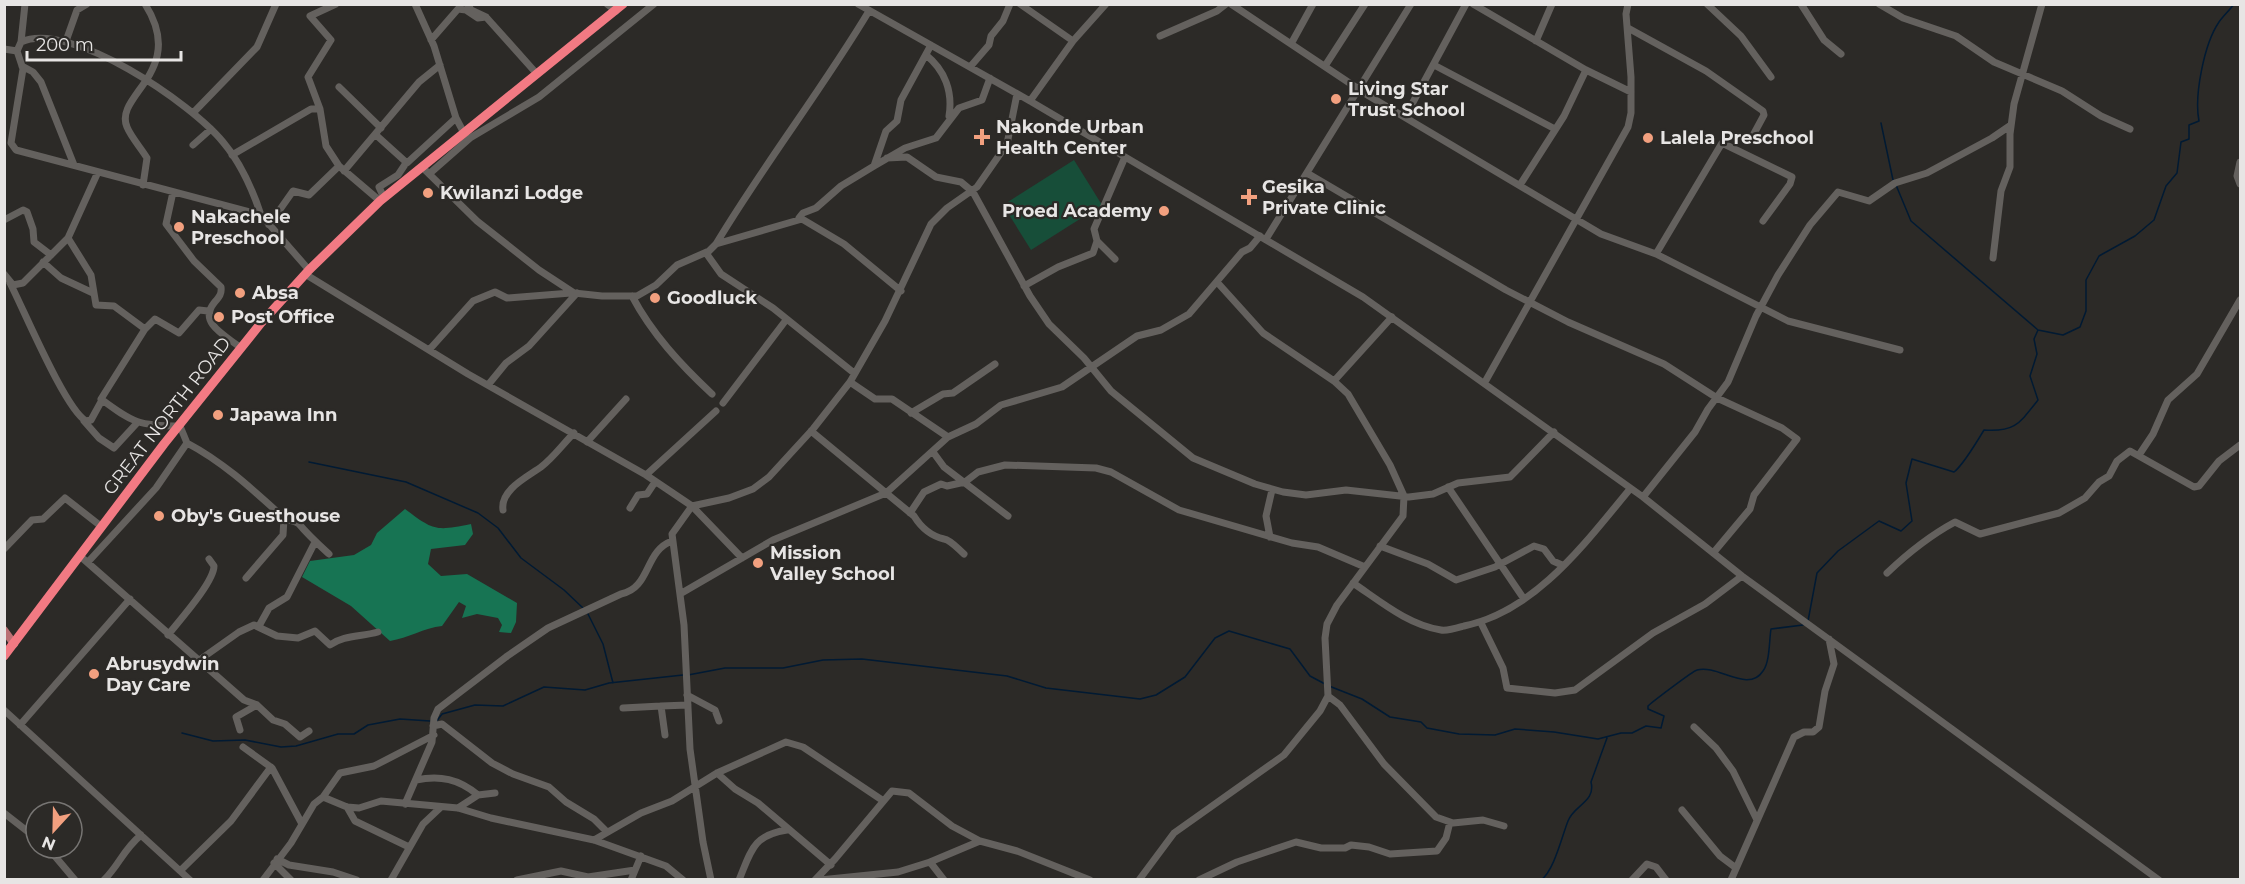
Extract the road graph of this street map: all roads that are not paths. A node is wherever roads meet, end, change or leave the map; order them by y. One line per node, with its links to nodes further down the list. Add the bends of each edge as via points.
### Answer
1 (25, 4): 35 (street)
2 (87, 4): 32 (street, via 77,10)
3 (145, 4): 52 (street, via 160,38 159,53)
4 (276, 4): 59 (street, via 257,47)
5 (336, 4): 58 (street, via 310,16 331,40 308,77)
6 (415, 4): 31 (street)
7 (468, 4): 28 (street, via 471,10)
8 (654, 4): 85 (street, via 539,97 470,138)
9 (858, 4): 27 (street)
10 (1010, 4): 46 (street, via 989,45)
11 (1020, 4): 33 (street)
12 (1106, 4): 33 (street)
13 (1226, 4): 30 (street)
14 (1231, 4): 36 (street)
15 (1313, 4): 36 (street)
16 (1365, 4): 45 (street)
17 (1411, 4): 54 (street)
18 (1466, 4): 43 (street)
19 (1473, 4): 34 (street)
20 (1552, 4): 34 (street)
21 (1628, 4): 29 (street)
22 (1707, 4): 50 (street, via 1741,36)
23 (1801, 4): 40 (street, via 1824,40)
24 (2042, 4): 48 (street)
25 (1882, 5): 48 (street, via 1903,18 1956,36 1994,62)
26 (615, 7): 49 (highway, GREAT NORTH ROAD)
27 (869, 11): 37 (street); 102 (street)
28 (486, 17): 31 (street, via 478,18 458,9); 49 (street)
29 (1628, 28): 55 (street); 70 (street, via 1706,71 1763,111)
30 (1161, 36)
31 (431, 40): 42 (street)
32 (66, 41): 35 (street, via 31,38); 52 (street)
33 (1073, 41): 57 (street)
34 (1536, 41): 47 (street)
35 (21, 42): 39 (street)
36 (1291, 44): 45 (street)
37 (931, 45): 41 (street); 46 (street)
38 (4, 49): 39 (street)
39 (17, 51): 44 (street)
40 (1841, 54)
41 (926, 55): 62 (street, via 936,64 950,91); 80 (street, via 901,100 897,121 886,131)
42 (440, 65): 61 (street); 64 (street)
43 (1434, 65): 60 (street); 66 (street)
44 (22, 66): 79 (street, via 41,81); 79 (street, via 11,143 22,153)
45 (1325, 66): 54 (street)
46 (970, 67): 51 (street)
47 (1586, 70): 55 (street); 66 (street)
48 (2023, 73): 63 (street); 67 (street)
49 (537, 74): 68 (highway, GREAT NORTH ROAD)
50 (1771, 77)
51 (990, 78): 56 (street); 62 (street, via 982,100 958,108)
52 (147, 81): 59 (street); 88 (street, via 131,101 126,116 127,127 147,158)
53 (339, 87): 64 (street)
54 (1359, 88): 60 (street); 84 (street)
55 (1631, 92): 96 (street, via 1628,127)
56 (1017, 94): 57 (street); 91 (street, via 1009,140)
57 (1030, 101): 75 (street)
58 (320, 109): 74 (street, via 311,110); 82 (street, via 324,142)
59 (193, 113): 65 (street)
60 (1405, 117): 89 (street)
61 (456, 118): 68 (street); 71 (street)
62 (948, 121): 76 (street, via 934,140)
63 (2011, 124): 106 (street, via 2010,167 2001,191); 120 (street, via 1927,173 1895,183 1869,201 1838,192 1792,252)
64 (381, 128): 69 (street)
65 (211, 129): 72 (street); 74 (street)
66 (1555, 129): 89 (street)
67 (2130, 129)
68 (464, 133): 73 (highway, GREAT NORTH ROAD)
69 (376, 135): 78 (street); 82 (street)
70 (1752, 139)
71 (432, 140): 73 (street); 78 (street)
72 (194, 145)
73 (441, 151): 81 (highway, GREAT NORTH ROAD)
74 (232, 155): 93 (street)
75 (1125, 157): 99 (street); 101 (street, via 1095,225)
76 (887, 158): 80 (street); 91 (street, via 907,157 936,177 961,182)
77 (2241, 162): 87 (street, via 2237,176)
78 (406, 164): 86 (street)
79 (74, 165): 83 (street)
80 (874, 165): 94 (street)
81 (422, 167): 85 (street); 86 (highway, GREAT NORTH ROAD)
82 (342, 168): 92 (street); 98 (street, via 309,195 292,191)
83 (99, 172): 88 (street); 100 (street)
84 (1307, 173): 99 (street); 119 (street)
85 (429, 174): 116 (street, via 477,221)
86 (401, 178): 92 (highway, GREAT NORTH ROAD)
87 (2241, 184)
88 (143, 185): 90 (street)
89 (1520, 185): 96 (street)
90 (173, 192): 93 (street); 121 (street, via 166,224 222,289)
91 (973, 192): 113 (street); 114 (street, via 947,208 931,224)
92 (382, 200): 109 (highway, GREAT NORTH ROAD)
93 (261, 215): 98 (street)
94 (799, 218): 102 (street); 114 (street, via 835,237)
95 (4, 220): 105 (street, via 23,210 27,212 34,242)
96 (1577, 220): 104 (street, via 1601,234); 119 (street)
97 (1763, 221): 104 (street, via 1792,177 1722,143)
98 (269, 225): 109 (street)
99 (1263, 237): 111 (street, via 1242,252); 122 (street)
100 (68, 238): 105 (street); 115 (street, via 91,275)
101 (1097, 241): 107 (street); 113 (street, via 1093,253)
102 (716, 244): 103 (street)
103 (706, 253): 117 (street, via 677,265 646,292); 123 (street, via 721,274)
104 (1656, 254): 120 (street)
105 (51, 255): 108 (street)
106 (1993, 258)
107 (1115, 259)
108 (43, 262): 112 (street, via 23,283); 115 (street, via 61,278)
109 (307, 272): 125 (highway, GREAT NORTH ROAD); 126 (street)
110 (4, 274): 112 (street)
111 (1217, 282): 129 (street, via 1189,314 1161,330 1137,336); 131 (street, via 1263,333)
112 (10, 283): 142 (street, via 66,396)
113 (1024, 286): 129 (street, via 1050,324)
114 (901, 291): 130 (street)
115 (93, 293): 124 (street, via 97,306 114,306)
116 (575, 293): 117 (street); 126 (street, via 507,297 495,292 474,300); 134 (street)
117 (632, 296): 135 (street, via 651,329)
118 (2241, 300): 153 (street, via 2197,374 2168,400)
119 (1530, 301): 133 (street); 136 (street, via 1568,322 1656,359)
120 (1761, 306): 127 (street, via 1788,321); 136 (street)
121 (208, 311): 124 (street, via 199,310 179,333 155,320); 125 (street, via 210,324)
122 (1392, 317): 131 (street); 133 (street, via 1451,362)
123 (786, 320): 130 (street); 139 (street)
124 (145, 329): 138 (street, via 102,394)
125 (241, 348): 144 (highway, GREAT NORTH ROAD)
126 (429, 350): 134 (street)
127 (1900, 350)
128 (995, 364): 141 (street, via 953,393 943,394)
129 (1092, 366): 148 (street, via 1062,387 1001,405 976,424); 159 (street, via 1111,391 1193,458)
130 (854, 373): 132 (street)
131 (1334, 381): 161 (street, via 1357,407)
132 (850, 382): 141 (street, via 874,398 892,399); 145 (street)
133 (1485, 382): 146 (street)
134 (488, 385): 147 (street)
135 (712, 394)
136 (1717, 398): 162 (street, via 1691,439); 175 (street, via 1797,439 1754,495 1750,509)
137 (626, 399): 149 (street)
138 (102, 400): 142 (street, via 91,420); 143 (street)
139 (723, 404)
140 (716, 411): 154 (street)
141 (911, 413): 148 (street)
142 (83, 420): 143 (street, via 114,448)
143 (137, 423): 144 (street)
144 (180, 426): 150 (street); 169 (highway, GREAT NORTH ROAD)
145 (812, 431): 160 (street); 163 (street, via 753,489)
146 (1554, 432): 157 (street, via 1510,477); 158 (street)
147 (574, 433): 149 (street); 165 (street, via 542,467 523,478 504,499)
148 (948, 437): 152 (street)
149 (587, 442): 154 (street)
150 (187, 443): 168 (street, via 216,460); 181 (street, via 156,488)
151 (2241, 445): 153 (street, via 2219,461 2199,486 2186,484)
152 (933, 452): 156 (street, via 944,467); 160 (street)
153 (2139, 455): 185 (street, via 2130,451 2123,454 2109,476 2079,502 2058,513 1980,534 1955,522 1923,539)
154 (646, 475): 155 (street)
155 (655, 482): 163 (street); 164 (street, via 646,494 638,495)
156 (965, 482): 166 (street, via 927,490); 167 (street); 170 (street, via 978,472 1005,465 1096,468 1111,472 1179,510)
157 (1448, 487): 161 (street, via 1433,494); 182 (street)
158 (1630, 489): 162 (street); 183 (street)
159 (1272, 490): 161 (street, via 1306,495 1346,490); 170 (street, via 1266,516)
160 (886, 493): 166 (street); 179 (street, via 773,540)
161 (1404, 496): 173 (street, via 1400,522)
162 (1643, 497): 175 (street)
163 (692, 506): 171 (street, via 674,530); 179 (street)
164 (630, 508)
165 (503, 510)
166 (910, 513): 177 (street, via 922,528)
167 (1008, 516)
168 (284, 518): 172 (street, via 298,523); 187 (street, via 283,535)
169 (102, 527): 174 (street, via 65,498 43,519 32,520); 178 (highway, GREAT NORTH ROAD)
170 (1270, 537): 184 (street, via 1318,547)
171 (672, 540): 189 (street); 210 (street, via 657,551 636,588 548,628 438,709)
172 (315, 542): 176 (street); 193 (street, via 287,597 268,608)
173 (1380, 546): 182 (street, via 1428,564 1456,580); 184 (street)
174 (4, 549)
175 (1714, 552): 186 (street)
176 (329, 554)
177 (964, 554)
178 (80, 556): 181 (street); 198 (highway, GREAT NORTH ROAD)
179 (742, 558): 189 (street)
180 (209, 559): 196 (street, via 214,566 213,574)
181 (88, 562): 190 (street)
182 (1501, 564): 183 (street, via 1534,546 1544,549); 191 (street)
183 (1562, 565): 191 (street)
184 (1365, 567): 188 (street)
185 (1887, 573)
186 (1742, 576): 192 (street, via 1705,604 1653,633 1575,690 1555,693 1507,688 1503,668); 197 (street)
187 (246, 578)
188 (1353, 583): 192 (street, via 1397,614 1441,630); 201 (street, via 1337,604 1325,632)
189 (680, 594): 202 (street)
190 (130, 599): 196 (street); 209 (street)
191 (1524, 600): 192 (street)
192 (1481, 622)
193 (259, 626): 195 (street, via 278,636 296,638 315,631 330,645 341,638); 200 (street, via 239,632)
194 (4, 630): 198 (main road)
195 (378, 632)
196 (168, 635): 200 (street)
197 (1830, 639): 231 (street, via 1834,664 1819,727 1794,737); 275 (street)
198 (14, 644): 199 (highway, GREAT NORTH ROAD)
199 (4, 656)
200 (198, 661): 203 (street, via 244,700)
201 (1328, 689): 232 (street, via 1384,764 1436,817); 270 (street, via 1320,711 1284,755 1174,833)
202 (687, 695): 204 (street); 208 (street, via 714,710)
203 (257, 705): 212 (street, via 236,717); 213 (street, via 300,737)
204 (688, 705): 205 (street); 220 (street, via 689,743)
205 (661, 706): 206 (street); 215 (street)
206 (622, 708)
207 (4, 710): 209 (street)
208 (719, 721)
209 (21, 725): 238 (street)
210 (433, 726): 214 (street); 237 (street, via 442,724 492,763 549,787)
211 (1694, 727): 231 (street, via 1732,771)
212 (240, 730)
213 (309, 731)
214 (434, 735): 219 (street); 223 (street, via 374,766 339,774)
215 (664, 735)
216 (243, 747): 217 (street)
217 (271, 767): 233 (street); 248 (street, via 231,821)
218 (717, 773): 220 (street); 224 (street, via 778,744 791,742); 236 (street, via 758,802)
219 (416, 780): 222 (street, via 440,777 464,785); 225 (street)
220 (697, 786): 237 (street); 263 (street)
221 (495, 793): 222 (street)
222 (478, 795): 228 (street)
223 (323, 797): 226 (street); 233 (street)
224 (882, 800): 240 (street, via 892,791 909,793 952,826); 246 (street)
225 (405, 804): 226 (street, via 381,801 359,808); 227 (street)
226 (347, 807): 241 (street, via 355,820)
227 (440, 808): 228 (street); 241 (street, via 423,824)
228 (458, 808): 239 (street)
229 (1682, 810): 247 (street, via 1720,856)
230 (4, 813): 235 (street)
231 (1757, 820): 247 (street)
232 (1450, 822): 234 (street, via 1483,820); 271 (street, via 1437,851 1390,854 1369,847 1321,848 1296,842)
233 (302, 824): 244 (street)
234 (1504, 826)
235 (24, 829)
236 (787, 830): 246 (street); 264 (street, via 760,839)
237 (607, 832): 239 (street)
238 (141, 835): 248 (street); 254 (street)
239 (594, 840): 242 (street)
240 (980, 841): 245 (street); 269 (street)
241 (409, 847): 259 (street)
242 (641, 856): 249 (street); 262 (street, via 668,867)
243 (58, 860): 253 (street)
244 (276, 861): 250 (street); 256 (street); 257 (street)
245 (930, 862): 267 (street, via 898,872); 268 (street)
246 (831, 865): 265 (street)
247 (1736, 868): 274 (street)
248 (180, 870): 255 (street)
249 (635, 870): 252 (street); 261 (street)
250 (342, 878): 258 (street)
251 (529, 878): 252 (street, via 561,871); 260 (street)
252 (579, 878)
253 (75, 879)
254 (104, 879)
255 (190, 879)
256 (263, 879)
257 (291, 879)
258 (357, 879)
259 (391, 879)
260 (517, 879)
261 (631, 879)
262 (683, 879)
263 (711, 879)
264 (739, 879)
265 (815, 879)
266 (820, 879): 267 (street)
267 (838, 879)
268 (944, 879)
269 (1090, 879)
270 (1139, 879)
271 (1199, 879)
272 (1632, 879): 273 (street, via 1647,864 1656,867)
273 (1666, 879)
274 (1731, 879)
275 (2159, 879)

